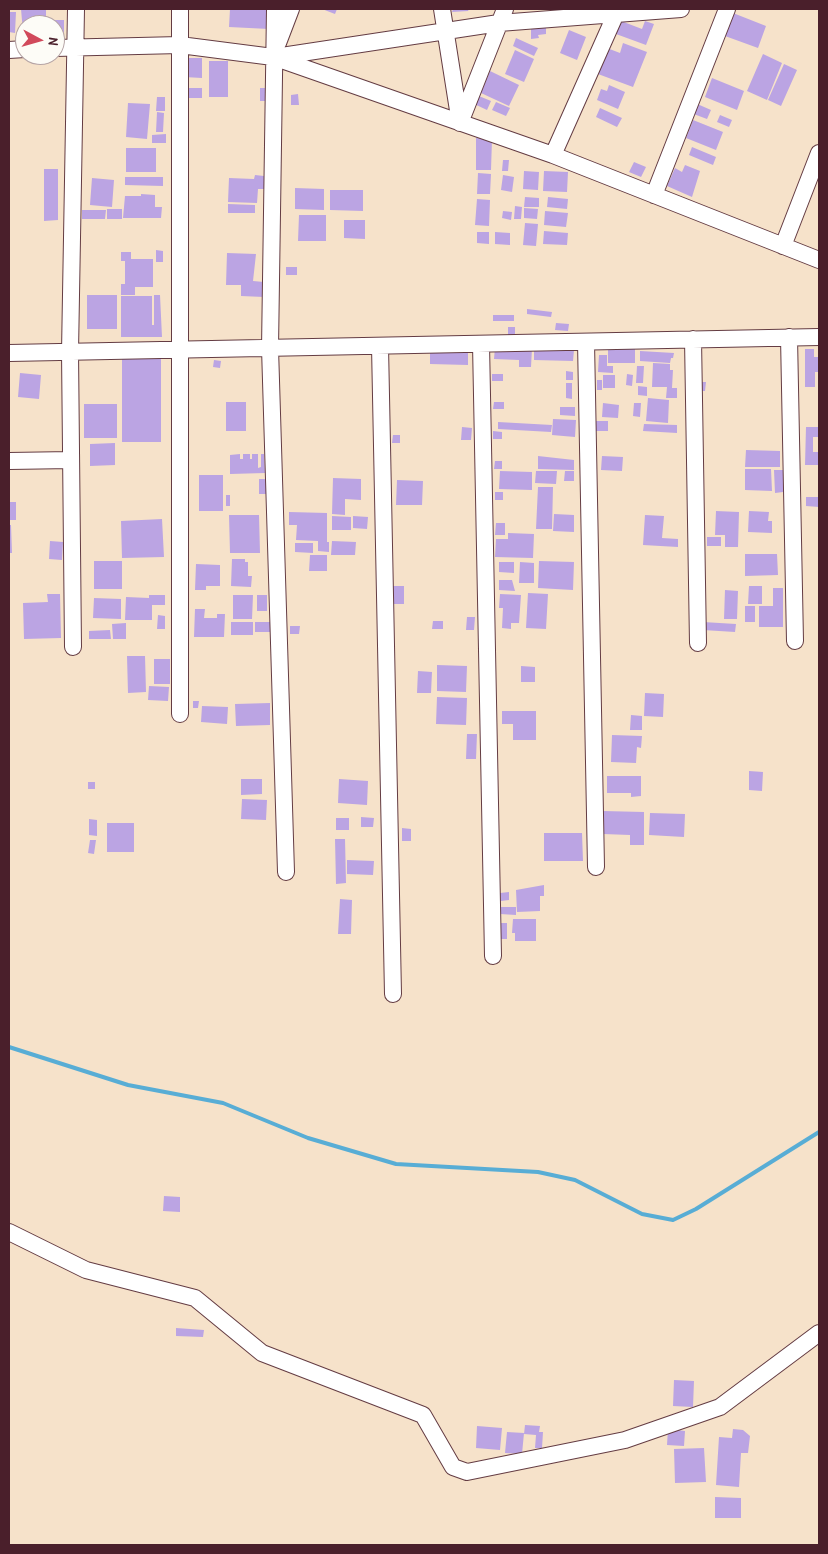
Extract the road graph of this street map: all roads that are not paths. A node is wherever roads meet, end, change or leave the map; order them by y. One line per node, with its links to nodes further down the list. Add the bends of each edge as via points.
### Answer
1 (76, 9): 12 (street)
2 (180, 9): 11 (street)
3 (274, 9): 14 (street)
4 (291, 9): 14 (street)
5 (442, 9): 10 (street)
6 (681, 9): 8 (street)
7 (727, 9): 18 (street)
8 (617, 11): 9 (street); 17 (street)
9 (502, 16): 10 (street); 15 (street)
10 (446, 32): 14 (street); 15 (street)
11 (180, 44): 12 (street); 14 (street); 28 (street)
12 (76, 47): 13 (street); 29 (street)
13 (65, 48)
14 (273, 57): 15 (street); 27 (street)
15 (460, 123): 17 (street)
16 (819, 153): 19 (street)
17 (553, 155): 18 (street)
18 (654, 195): 19 (street)
19 (783, 246): 20 (street)
20 (819, 260)
21 (789, 337): 22 (street); 23 (street); 33 (street)
22 (819, 337)
23 (693, 339): 24 (street); 34 (street)
24 (586, 342): 25 (street); 37 (street)
25 (482, 344): 26 (street); 39 (street)
26 (380, 346): 27 (street); 40 (street)
27 (270, 348): 28 (street); 38 (street)
28 (180, 350): 29 (street); 36 (street)
29 (70, 352): 30 (street); 32 (street)
30 (9, 353)
31 (9, 460): 32 (street)
32 (71, 460): 35 (street)
33 (795, 641)
34 (698, 643)
35 (73, 647)
36 (180, 714)
37 (596, 867)
38 (286, 872)
39 (493, 956)
40 (393, 994)
41 (9, 1232): 42 (street, via 86,1270 195,1298 262,1353 423,1415 453,1467 467,1472 625,1440 720,1407)
42 (819, 1333)

